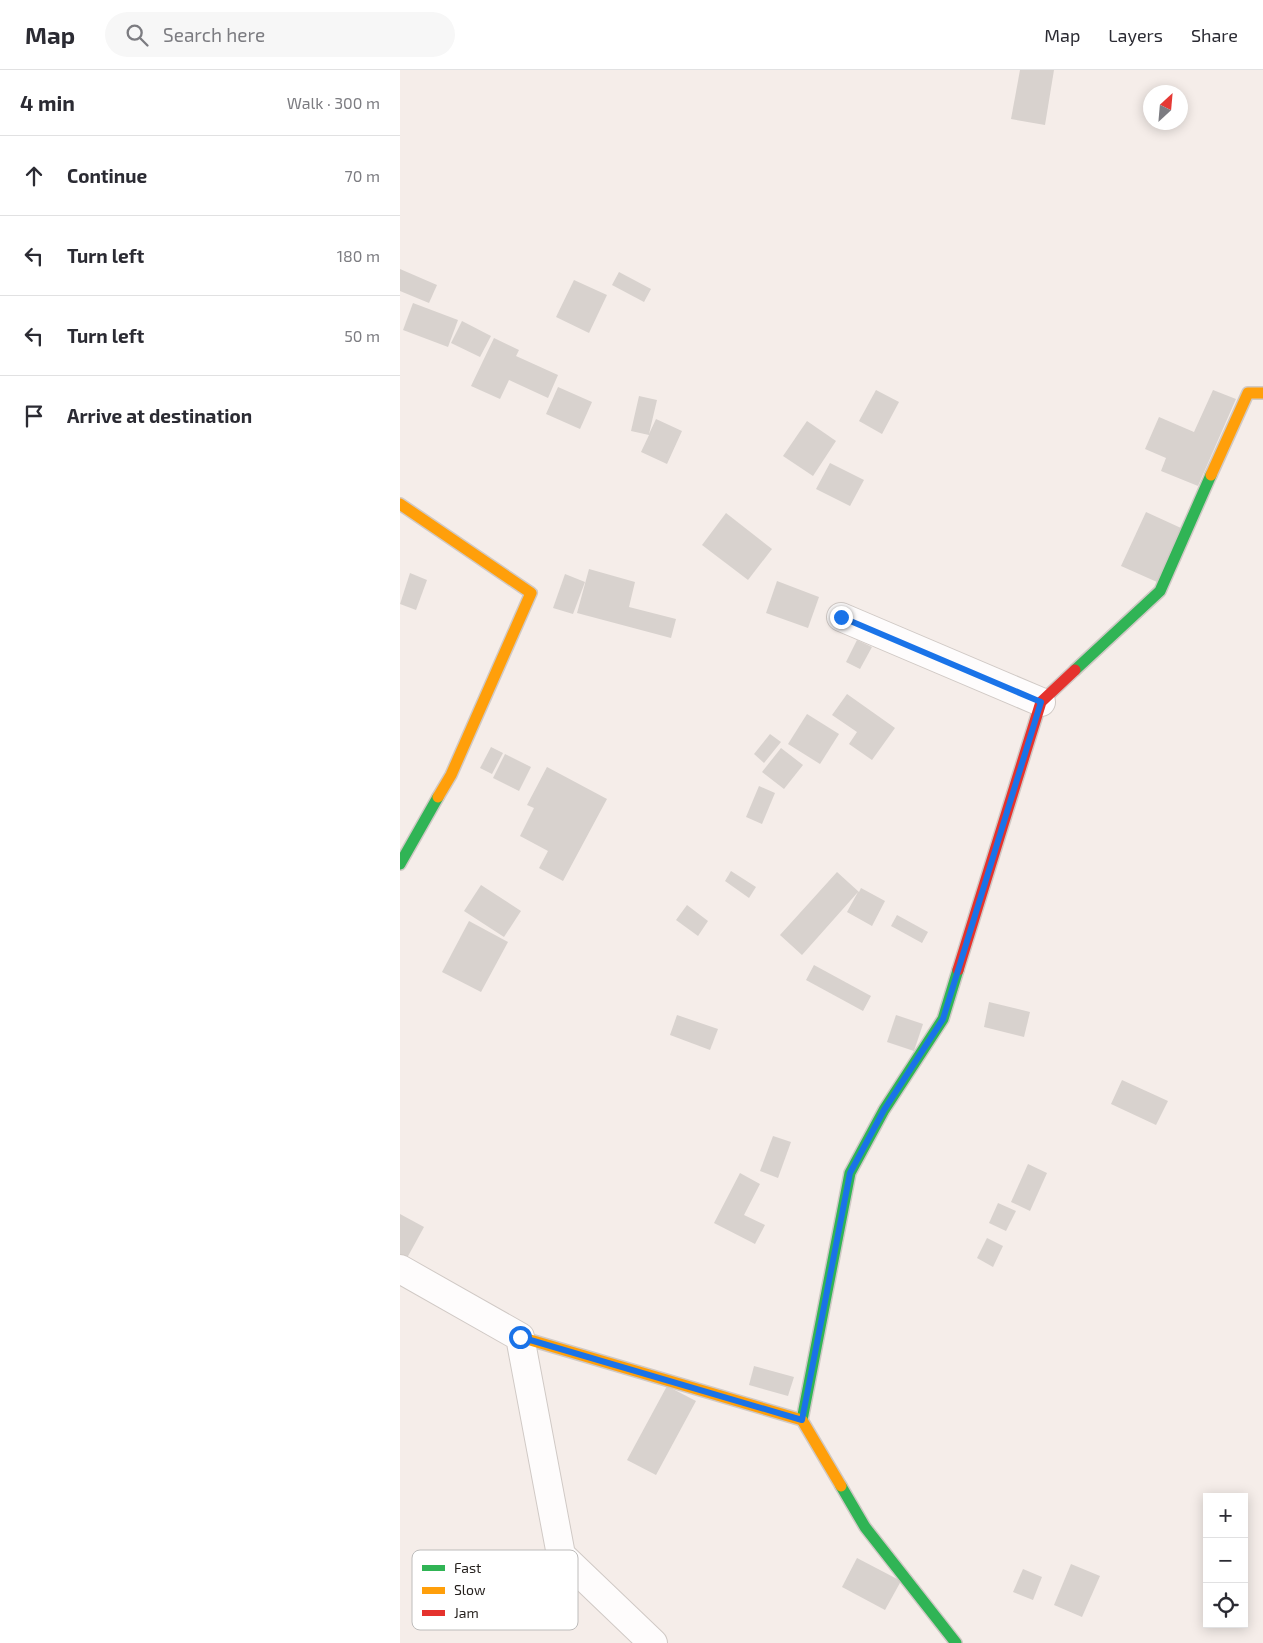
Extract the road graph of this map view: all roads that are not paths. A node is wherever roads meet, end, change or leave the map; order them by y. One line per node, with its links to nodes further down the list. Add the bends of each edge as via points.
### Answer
1 (1263, 394): 4 (street, via 1248,394 1160,590)
2 (400, 504): 5 (street, via 532,593 451,775)
3 (841, 617): 4 (street)
4 (1041, 702): 8 (street, via 943,1019 884,1110 850,1173)
5 (400, 864)
6 (400, 1269): 7 (street)
7 (520, 1337): 8 (street); 9 (street)
8 (802, 1420): 12 (street, via 865,1527)
9 (560, 1550)
10 (578, 1571): 11 (street)
11 (653, 1643)
12 (956, 1643)

